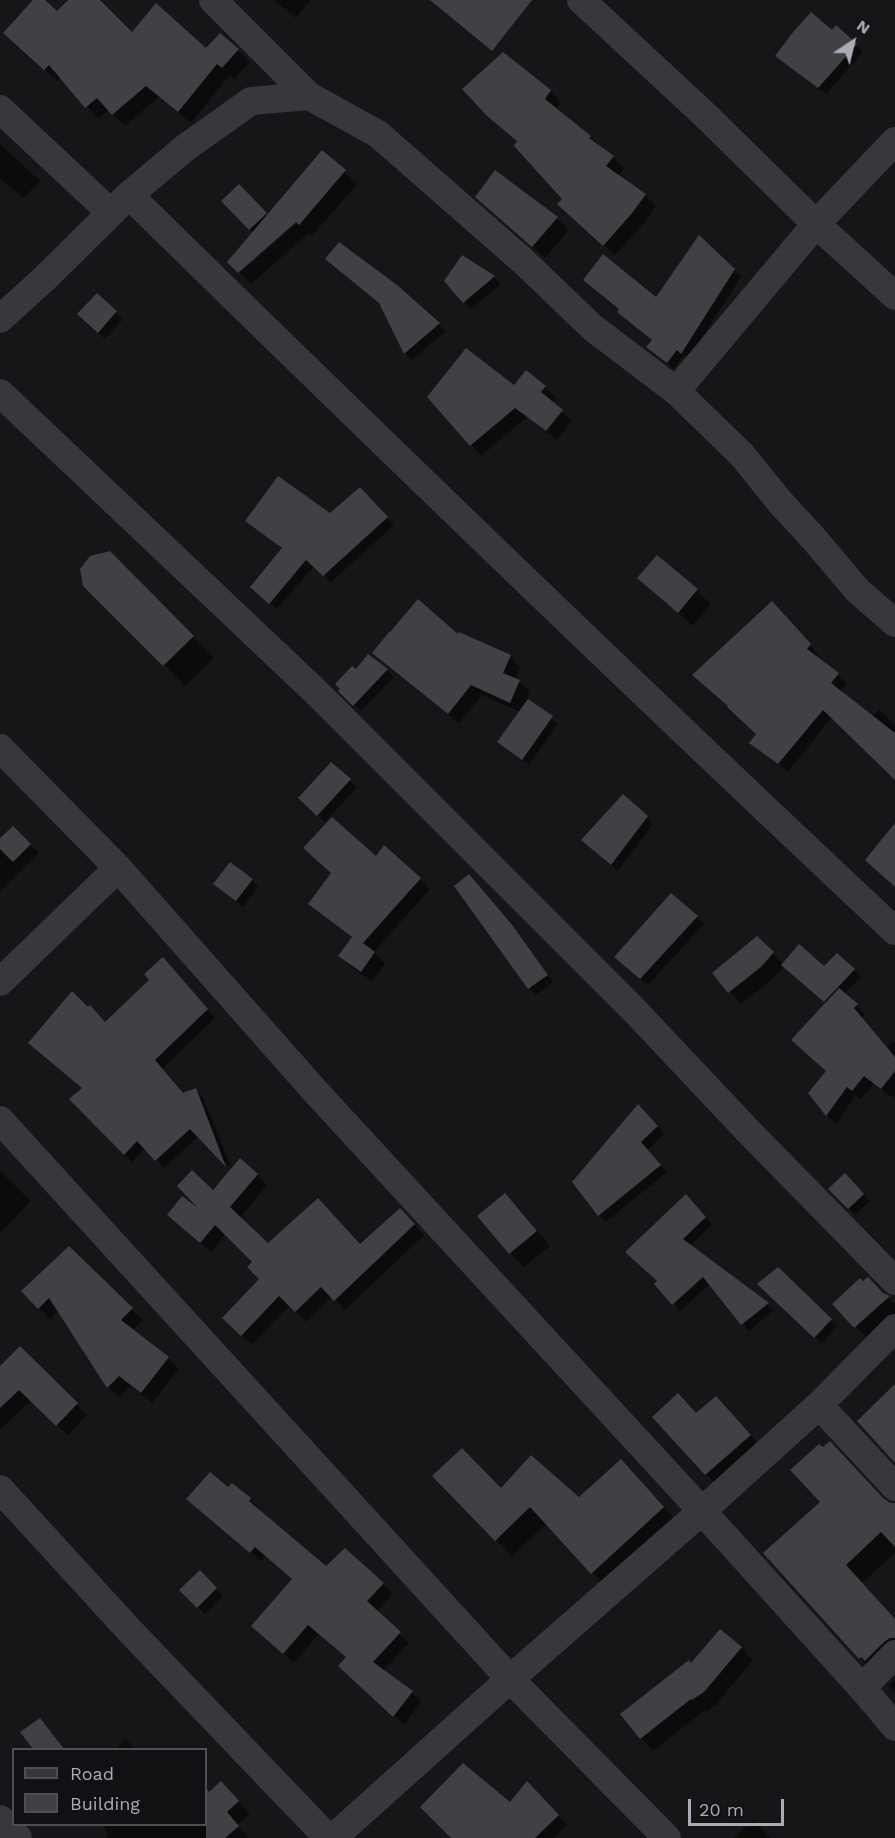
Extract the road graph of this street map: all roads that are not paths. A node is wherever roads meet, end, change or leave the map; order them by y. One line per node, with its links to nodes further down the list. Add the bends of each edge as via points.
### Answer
1 (213, 0): 3 (street)
2 (581, 0): 7 (street)
3 (309, 96): 6 (street, via 251,101 185,148); 10 (street, via 378,134 593,328)
4 (0, 109): 6 (street)
5 (895, 141): 7 (street)
6 (120, 204): 9 (street); 15 (street, via 468,523)
7 (816, 224): 8 (street); 10 (street)
8 (895, 296)
9 (0, 319)
10 (676, 391): 12 (street, via 742,455 858,591)
11 (0, 393): 18 (street, via 325,701 634,1010)
12 (895, 623)
13 (0, 748): 14 (street)
14 (118, 868): 16 (street); 23 (street, via 315,1090)
15 (895, 932)
16 (0, 982)
17 (0, 1120): 25 (street)
18 (895, 1281)
19 (895, 1328): 20 (street)
20 (819, 1405): 21 (street); 23 (street)
21 (895, 1487)
22 (0, 1489): 30 (street)
23 (702, 1511): 25 (street); 26 (street)
24 (895, 1654): 26 (street)
25 (510, 1679): 31 (street); 32 (street)
26 (862, 1688): 27 (street)
27 (895, 1727)
28 (0, 1819): 29 (street)
29 (18, 1838)
30 (328, 1838)
31 (333, 1838)
32 (667, 1838)

